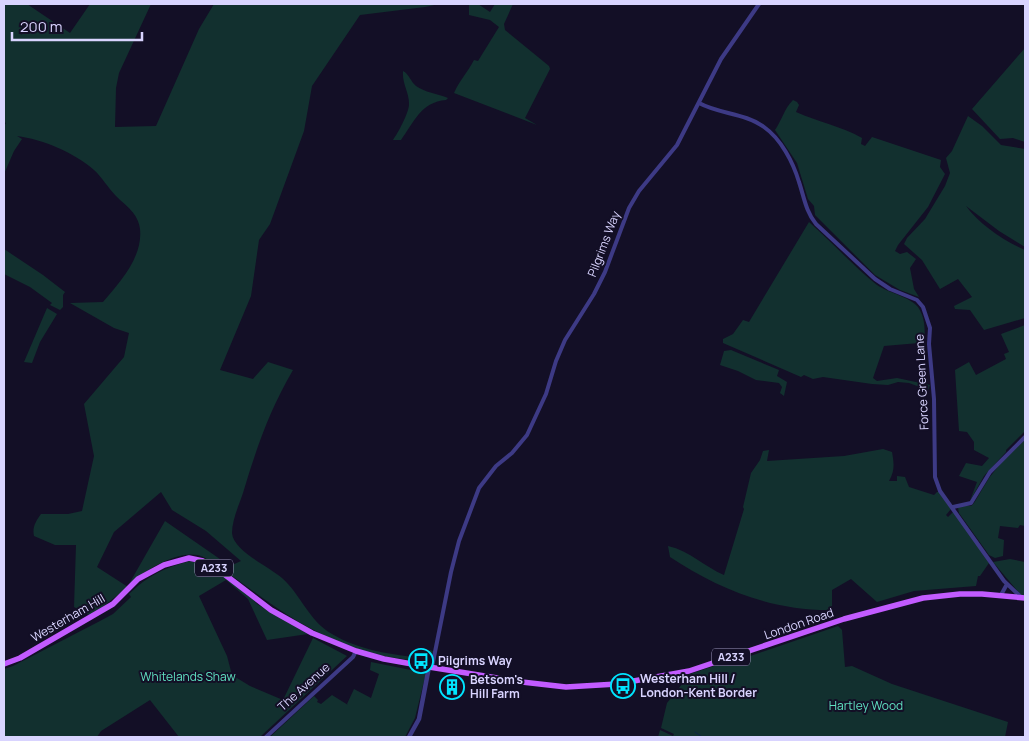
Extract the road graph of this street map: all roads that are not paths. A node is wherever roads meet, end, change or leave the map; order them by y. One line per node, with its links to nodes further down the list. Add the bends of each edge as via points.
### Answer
1 (759, 4): 2 (street, Pilgrims Way, via 721,59)
2 (699, 103): 4 (street, Force Green Lane, via 747,118 766,128 787,155 816,224 874,279 917,300 923,307 930,328 935,477 940,491); 10 (street, Pilgrims Way, via 678,145 628,208 605,272 565,340 527,435 479,488 459,541)
3 (1025, 437): 4 (street, via 990,472 971,503)
4 (953, 507): 5 (street, Force Green Lane)
5 (1007, 584): 6 (street); 7 (street, Force Green Lane)
6 (1001, 595): 7 (main road, London Road / A233); 10 (main road, London Road / A233, via 960,594 923,598 844,619 689,671 617,684 566,686 522,682)
7 (1023, 597)
8 (356, 651): 9 (main road, Westerham Hill / A233, via 316,635 271,610 224,574 203,561 189,558 164,565 138,579 113,604); 10 (main road, Westerham Hill / A233); 11 (street, The Avenue, via 353,658)
9 (4, 664)
10 (431, 667): 12 (street, Pilgrims Way, via 419,719)
11 (266, 737)
12 (409, 737)

